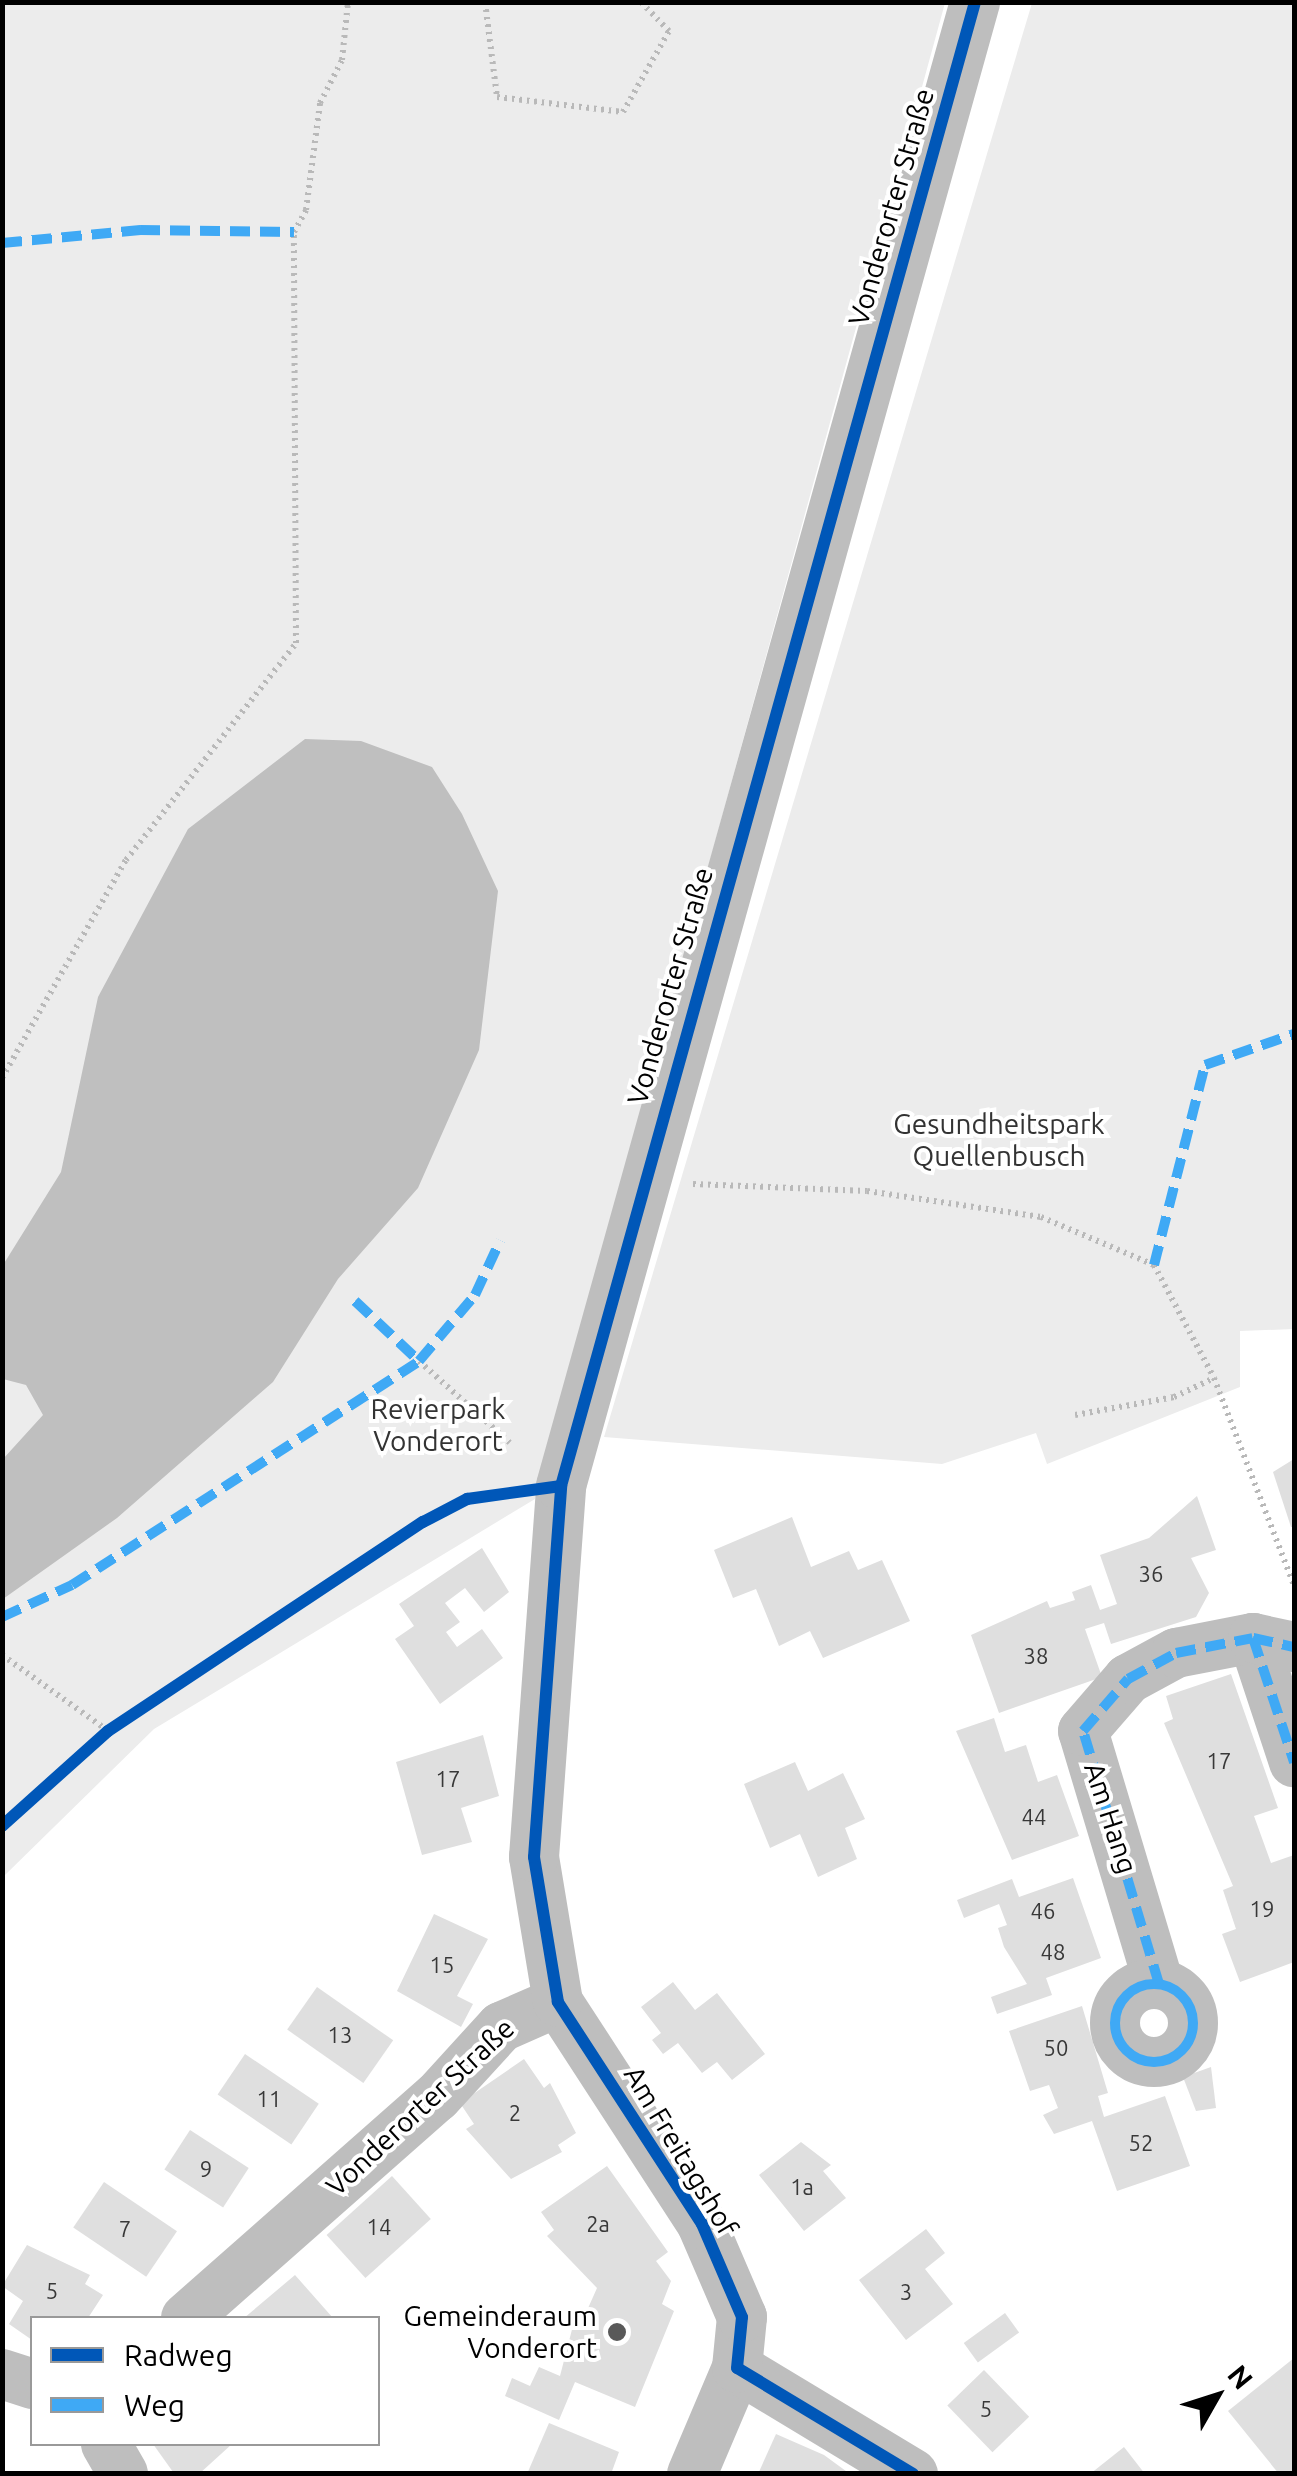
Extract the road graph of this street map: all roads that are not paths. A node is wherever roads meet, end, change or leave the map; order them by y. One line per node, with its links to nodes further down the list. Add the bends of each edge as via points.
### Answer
1 (975, 2): 5 (street, Vonderorter Straße, via 561,1486 534,1857)
2 (1274, 1642): 3 (street, Am Hang); 4 (street, Am Hang, via 1176,1653 1128,1679 1083,1731)
3 (1294, 1762)
4 (1160, 1984)
5 (558, 2002): 6 (street, Vonderorter Straße, via 502,2027 437,2097); 7 (street, Am Freitagshof, via 702,2224 742,2317)
6 (188, 2316)
7 (738, 2368): 12 (street, Am Freitagshof); 13 (street)
8 (2, 2374): 9 (street)
9 (30, 2383)
10 (107, 2446): 11 (street)
11 (123, 2474)
12 (692, 2474)
13 (914, 2474)

